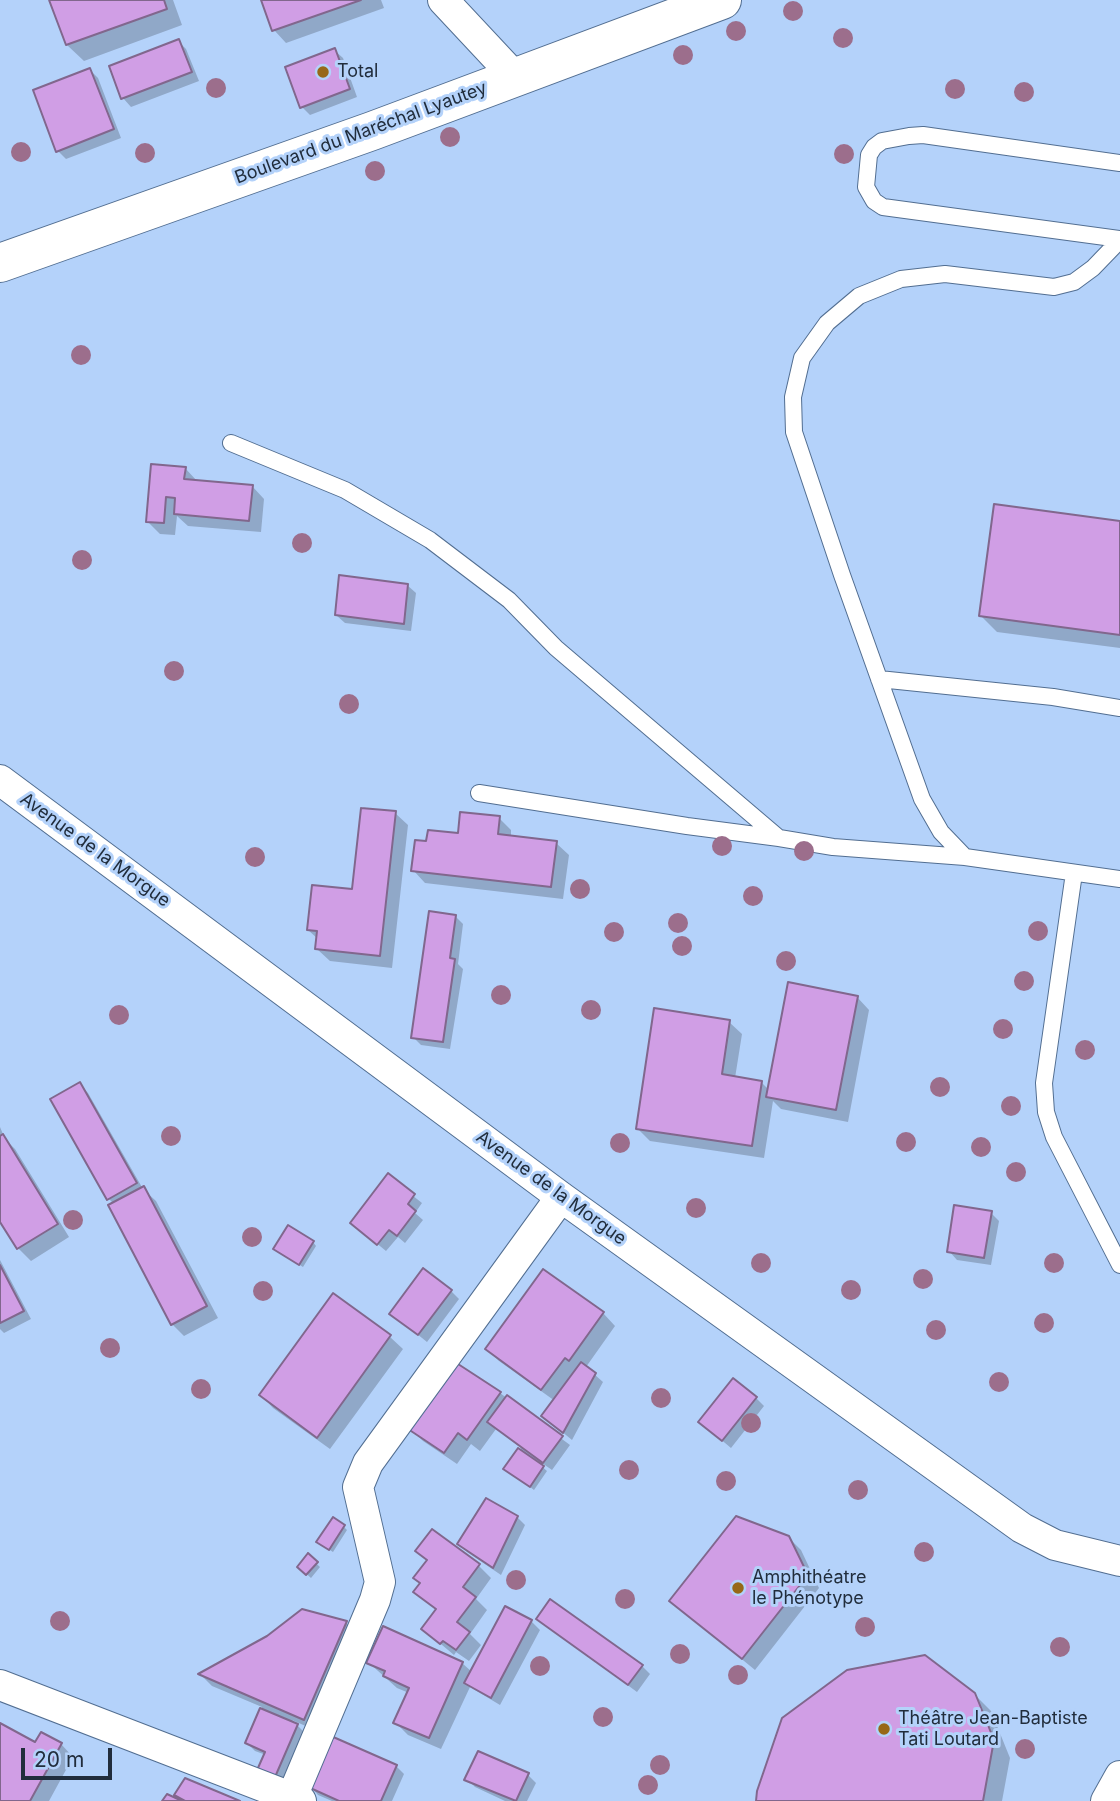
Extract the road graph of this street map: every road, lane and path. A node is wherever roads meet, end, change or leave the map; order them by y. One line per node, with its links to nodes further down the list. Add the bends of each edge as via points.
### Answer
1 (443, 0): 3 (street)
2 (722, 0): 3 (main road, Boulevard du Maréchal Lyautey)
3 (514, 77): 6 (main road, Boulevard du Maréchal Lyautey)
4 (1120, 163): 5 (lane, via 909,136 874,147 866,187 883,207)
5 (1120, 240): 8 (lane, via 1074,282 1054,287 945,274 901,279 859,296 827,323 802,358 793,397 794,432)
6 (0, 262)
7 (232, 443): 12 (lane, via 345,490 430,540 509,600 566,656)
8 (879, 679): 9 (lane); 13 (lane, via 922,799 941,832)
9 (1120, 708)
10 (0, 780): 16 (street, Avenue de la Morgue)
11 (480, 793): 12 (lane)
12 (779, 838): 13 (lane)
13 (965, 857): 14 (lane)
14 (1074, 873): 15 (lane); 17 (lane, via 1044,1083 1046,1112 1054,1137)
15 (1120, 879)
16 (561, 1197): 18 (street, Avenue de la Morgue, via 1022,1528 1055,1545); 21 (street, via 368,1462 358,1487 380,1582)
17 (1120, 1265)
18 (1120, 1561)
19 (0, 1685): 21 (street)
20 (1120, 1776): 22 (street)
21 (297, 1799)
22 (1106, 1801)

